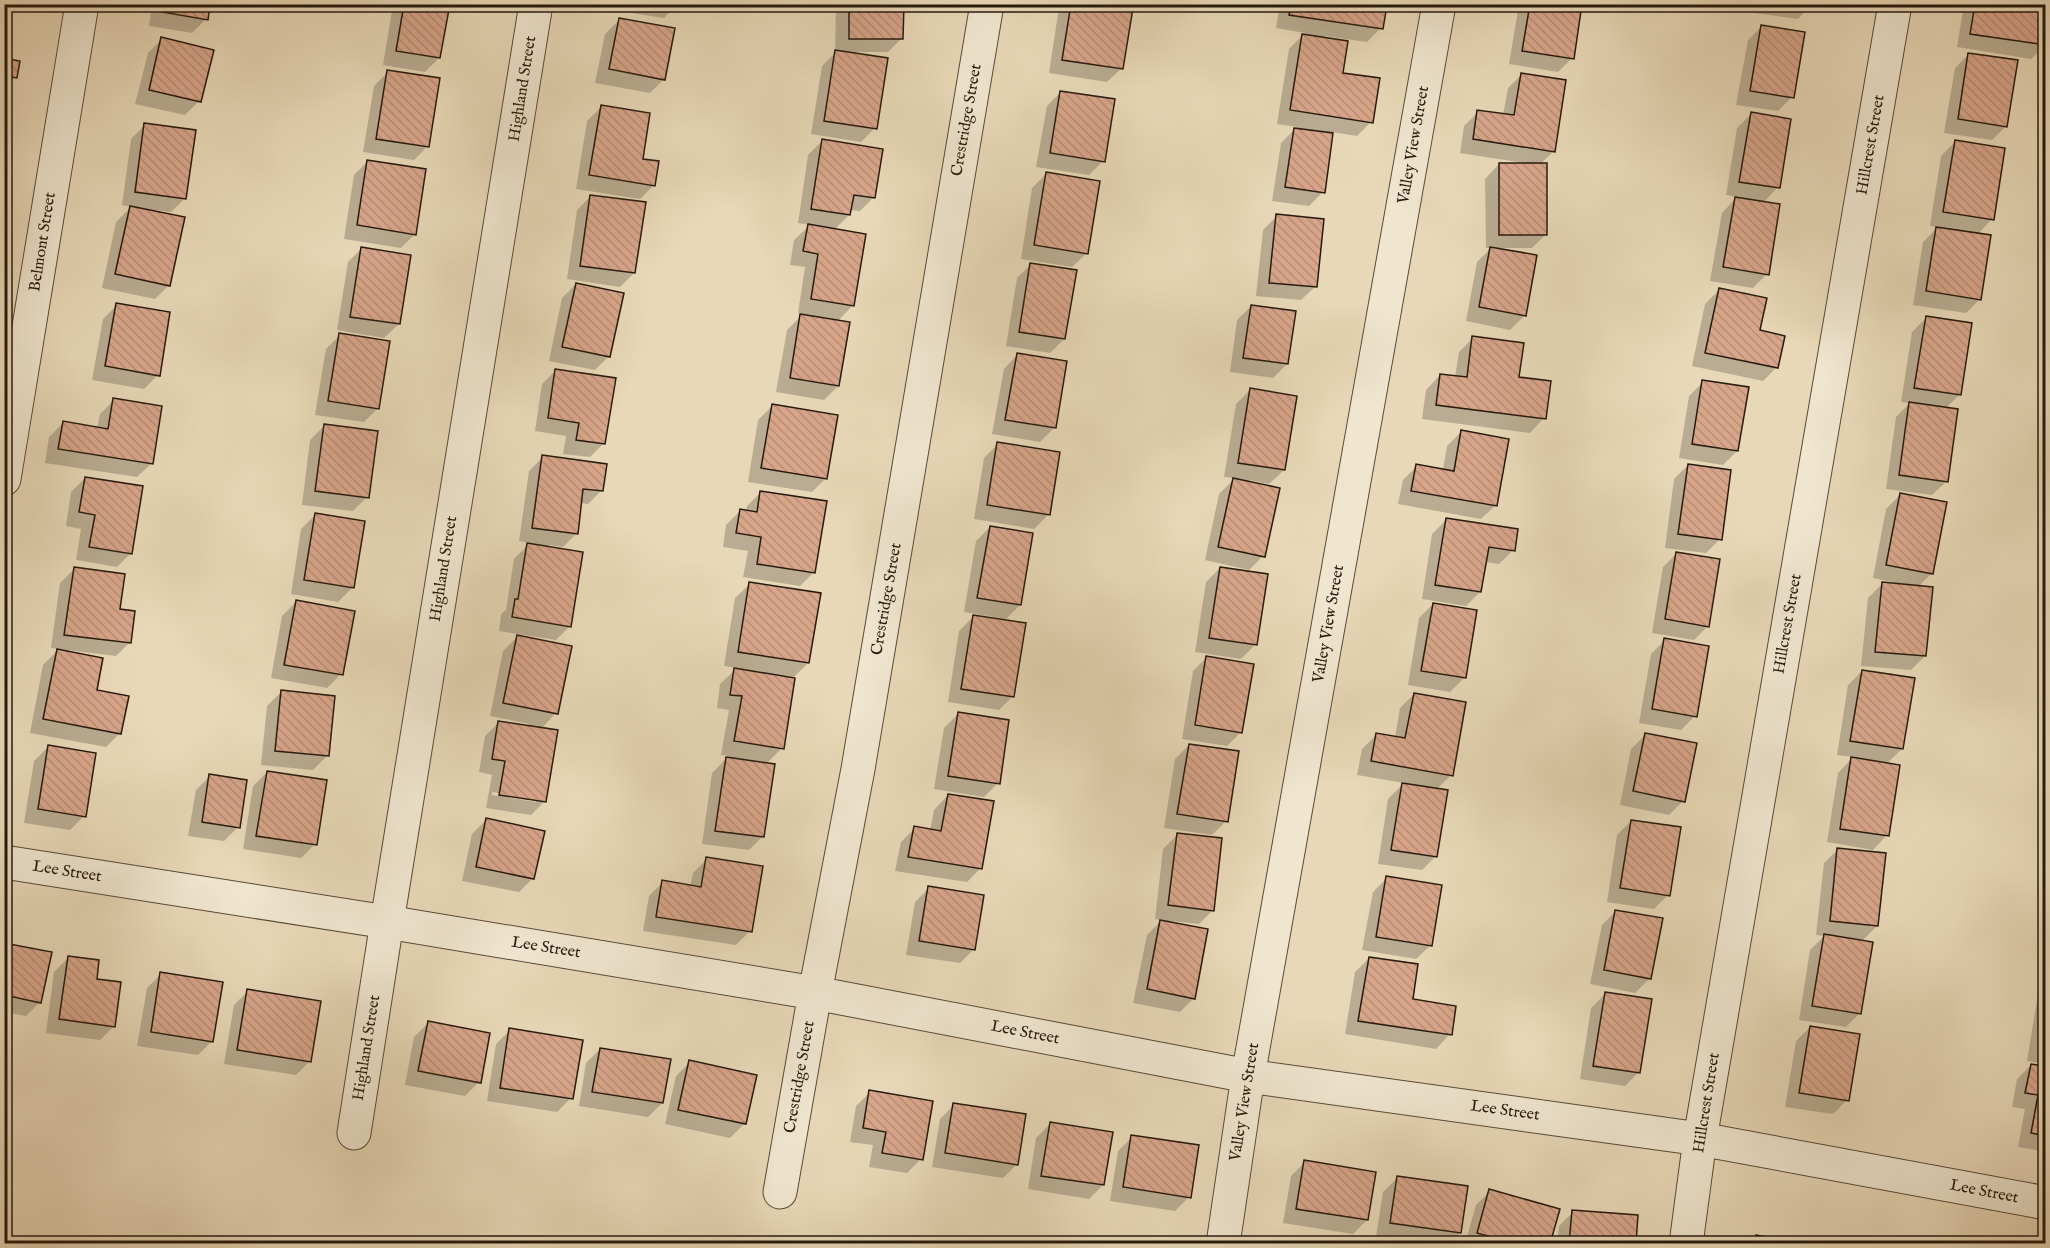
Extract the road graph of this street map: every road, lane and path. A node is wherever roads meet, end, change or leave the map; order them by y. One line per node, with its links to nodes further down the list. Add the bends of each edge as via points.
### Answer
1 (82, 4): 6 (street, Belmont Street)
2 (536, 4): 8 (street, Highland Street)
3 (987, 4): 9 (street, Crestridge Street, via 858,769)
4 (1439, 4): 10 (street, Valley View Street)
5 (1895, 4): 12 (street, Hillcrest Street)
6 (4, 479)
7 (4, 862): 8 (street, Lee Street)
8 (387, 922): 9 (street, Lee Street); 11 (street, Highland Street)
9 (815, 993): 10 (street, Lee Street); 13 (street, Crestridge Street)
10 (1248, 1076): 12 (street, Lee Street); 15 (street, Valley View Street)
11 (354, 1133)
12 (1700, 1138): 14 (street, Lee Street); 16 (street, Hillcrest Street)
13 (780, 1192)
14 (2046, 1203)
15 (1223, 1244)
16 (1686, 1244)

